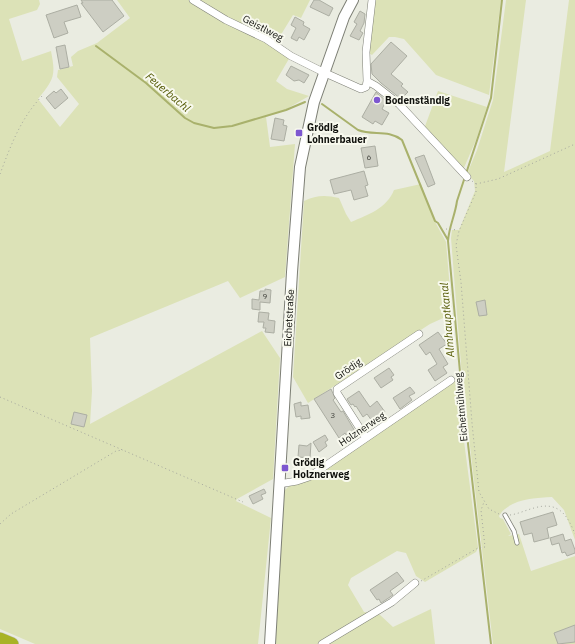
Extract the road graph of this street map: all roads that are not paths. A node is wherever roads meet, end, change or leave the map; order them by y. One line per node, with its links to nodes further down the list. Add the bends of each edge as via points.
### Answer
1 (193, 0): 4 (street, Geistlweg)
2 (353, 0): 4 (main road, Eichetstraße)
3 (372, 0): 5 (street, via 366,52)
4 (323, 72): 5 (street, via 361,89 366,87); 10 (main road, Eichetstraße, via 300,167)
5 (367, 81): 6 (street, via 399,104)
6 (465, 175)
7 (420, 334): 9 (street, Grödig, via 337,389 337,393)
8 (453, 379): 9 (street, Holznerweg)
9 (366, 438): 10 (street, Holznerweg, via 309,477 297,482)
10 (279, 484): 16 (main road, Eichetstraße)
11 (505, 515): 12 (lane)
12 (517, 543)
13 (415, 583): 17 (street, via 392,602)
14 (0, 639): 15 (highway)
15 (12, 644)
16 (270, 644)
17 (322, 644)

